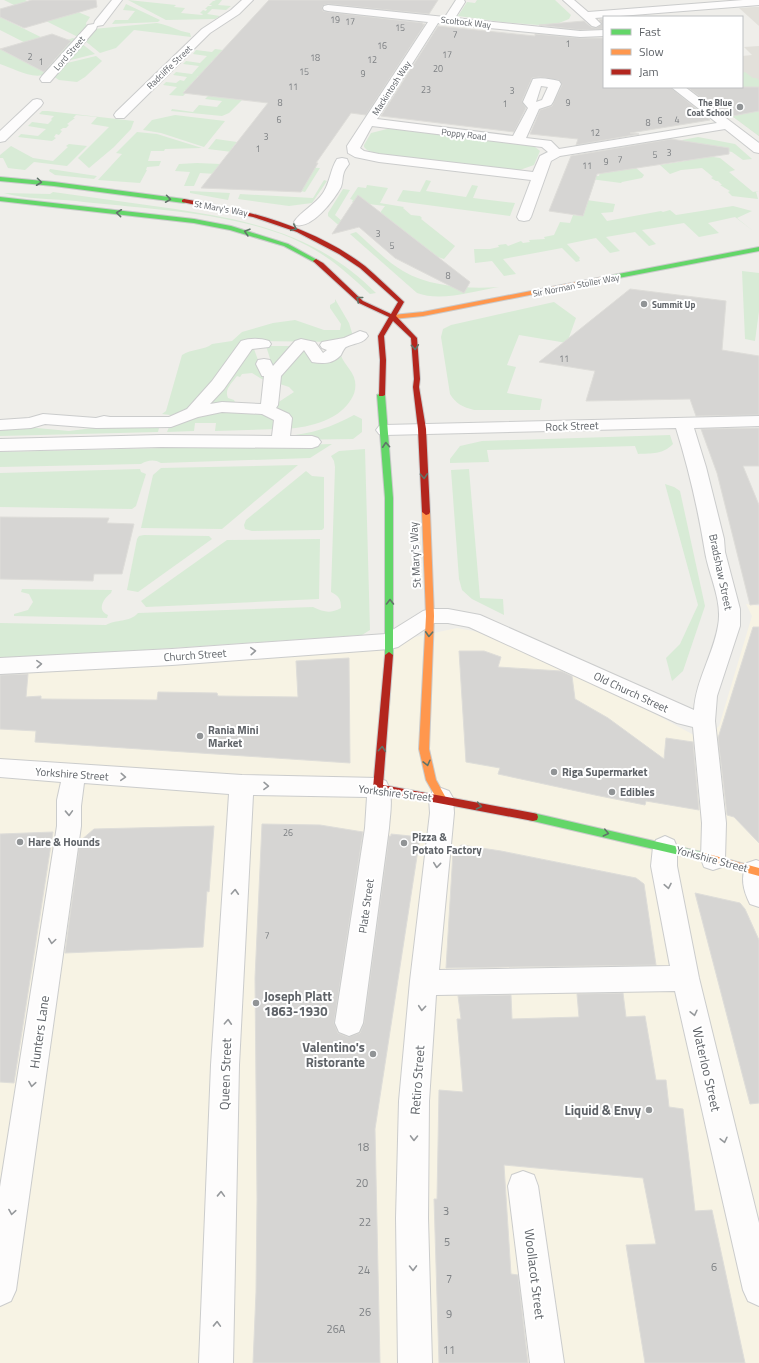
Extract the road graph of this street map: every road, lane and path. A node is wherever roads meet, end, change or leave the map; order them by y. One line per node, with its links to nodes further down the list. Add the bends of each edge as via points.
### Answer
1 (117, 0): 9 (street, Lord Street)
2 (248, 0): 16 (street, Radcliffe Street)
3 (568, 0): 11 (street)
4 (679, 0): 8 (street)
5 (460, 2): 14 (street)
6 (759, 2): 8 (street)
7 (332, 4): 13 (street, Scoltock Way)
8 (688, 7): 11 (street); 12 (street)
9 (106, 14): 10 (street); 19 (street, Lord Street)
10 (122, 15)
11 (586, 16): 17 (street)
12 (698, 16)
13 (436, 19): 14 (street, Scoltock Way); 26 (street, Mackintosh Way)
14 (448, 20): 18 (street, Scoltock Way, via 584,35)
15 (192, 29): 16 (street, Radcliffe Street)
16 (206, 31): 23 (street, Radcliffe Street)
17 (603, 31)
18 (603, 32)
19 (46, 79)
20 (678, 88): 27 (street)
21 (117, 102): 23 (street)
22 (37, 103): 28 (street)
23 (132, 103): 25 (street, Radcliffe Street)
24 (534, 107): 29 (street)
25 (120, 115)
26 (368, 122): 29 (street, Poppy Road); 34 (street, Mackintosh Way, via 352,146 360,154)
27 (727, 125): 30 (street); 31 (street)
28 (0, 138)
29 (518, 140): 31 (street, Poppy Road, via 546,144)
30 (759, 150)
31 (556, 153): 34 (street, via 545,159)
32 (342, 162): 37 (street, via 337,181 323,203)
33 (0, 178): 39 (main road, St Mary's Way, one-way to 39, via 188,202 271,219 324,243 359,264 401,302)
34 (539, 178): 36 (street)
35 (0, 199): 39 (main road, St Mary's Way, one-way to 35, via 361,302 321,264 286,244 257,235 194,221)
36 (524, 217)
37 (301, 222)
38 (759, 249): 39 (main road, Sir Norman Stoller Way, via 423,314)
39 (393, 317): 48 (main road, St Mary's Way, via 381,336 381,398); 49 (main road, St Mary's Way, one-way to 49, via 414,338 416,387)
40 (360, 336): 41 (street, via 348,342 315,344)
41 (273, 373): 42 (street, via 269,405); 43 (street, via 267,370 260,344 247,344 218,385)
42 (265, 409): 43 (street, via 222,406); 51 (street, via 283,418)
43 (193, 413): 44 (street, via 171,422)
44 (164, 419): 47 (street, via 100,422 43,419 31,423); 50 (street)
45 (759, 421): 46 (street, Rock Street)
46 (683, 422): 49 (street, Rock Street); 57 (street, Bradshaw Street, via 697,467 730,609 729,626 706,696)
47 (0, 425)
48 (385, 430): 49 (street, Rock Street); 55 (main road, St Mary's Way, one-way to 48, via 389,498)
49 (422, 430): 54 (main road, St Mary's Way, one-way to 54)
50 (161, 441): 51 (street); 53 (street)
51 (280, 442): 52 (street)
52 (312, 442)
53 (0, 445)
54 (430, 616): 55 (street); 57 (street, Old Church Street, via 472,620 679,715); 62 (main road, St Mary's Way, one-way to 62, via 424,749 431,780)
55 (390, 641): 56 (street, Church Street, one-way to 55, via 172,657); 61 (main road, St Mary's Way, one-way to 55)
56 (0, 666)
57 (704, 721): 64 (street, via 714,823)
58 (0, 768): 59 (street, Yorkshire Street)
59 (75, 774): 60 (street, Yorkshire Street, one-way to 60); 71 (street, Hunters Lane, one-way to 71, via 68,807 69,826)
60 (242, 785): 61 (street, Yorkshire Street, one-way to 61); 73 (street, Queen Street, one-way to 60, via 225,1065)
61 (378, 788): 62 (main road, Yorkshire Street); 69 (street, Plate Street, via 377,828)
62 (441, 798): 63 (main road, Yorkshire Street, one-way to 63); 68 (street, Retiro Street, one-way to 68, via 442,813)
63 (665, 847): 64 (main road, Yorkshire Street); 67 (street, Waterloo Street, one-way to 67, via 666,872)
64 (713, 859): 65 (main road, Yorkshire Street)
65 (757, 871): 66 (street, via 756,888)
66 (759, 896)
67 (686, 978): 68 (street, via 438,983); 72 (street, Waterloo Street, one-way to 72)
68 (424, 981): 74 (street, Retiro Street, one-way to 74, via 414,1101 412,1218)
69 (349, 1023)
70 (524, 1186): 75 (street, Woollacot Street)
71 (0, 1290)
72 (759, 1290)
73 (216, 1363)
74 (415, 1363)
75 (547, 1363)

